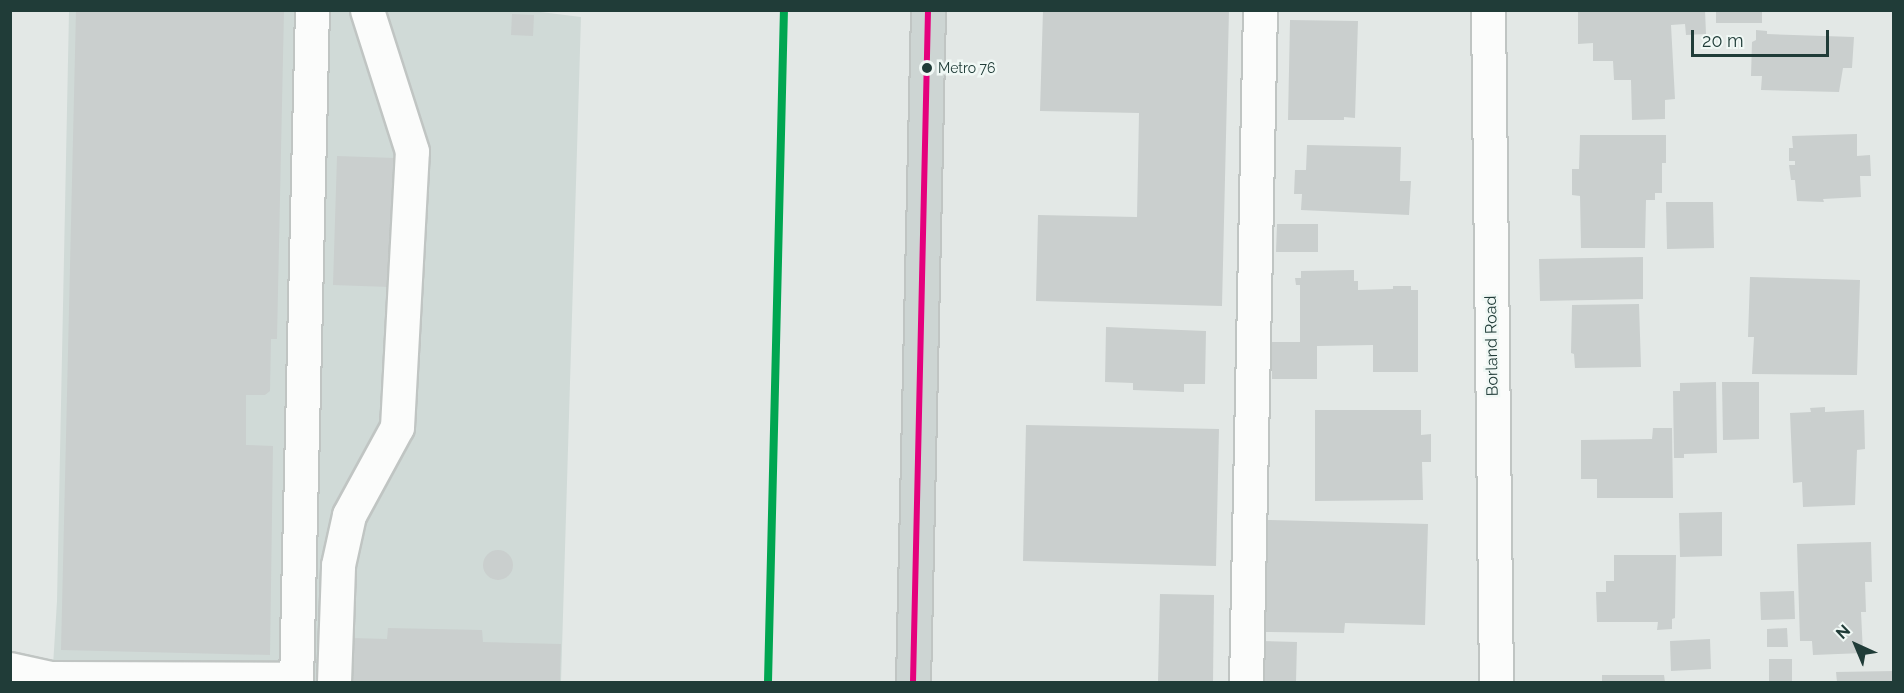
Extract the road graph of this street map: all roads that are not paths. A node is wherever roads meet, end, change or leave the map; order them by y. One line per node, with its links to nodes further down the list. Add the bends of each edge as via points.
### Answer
1 (312, 10): 7 (street)
2 (368, 10): 8 (street, via 412,151 397,427 349,515 338,565)
3 (928, 10): 9 (main road)
4 (1260, 10): 10 (street)
5 (1488, 10): 11 (street, Borland Road)
6 (10, 669): 7 (street, via 51,678)
7 (296, 681)
8 (334, 682)
9 (913, 682)
10 (1246, 682)
11 (1496, 682)

